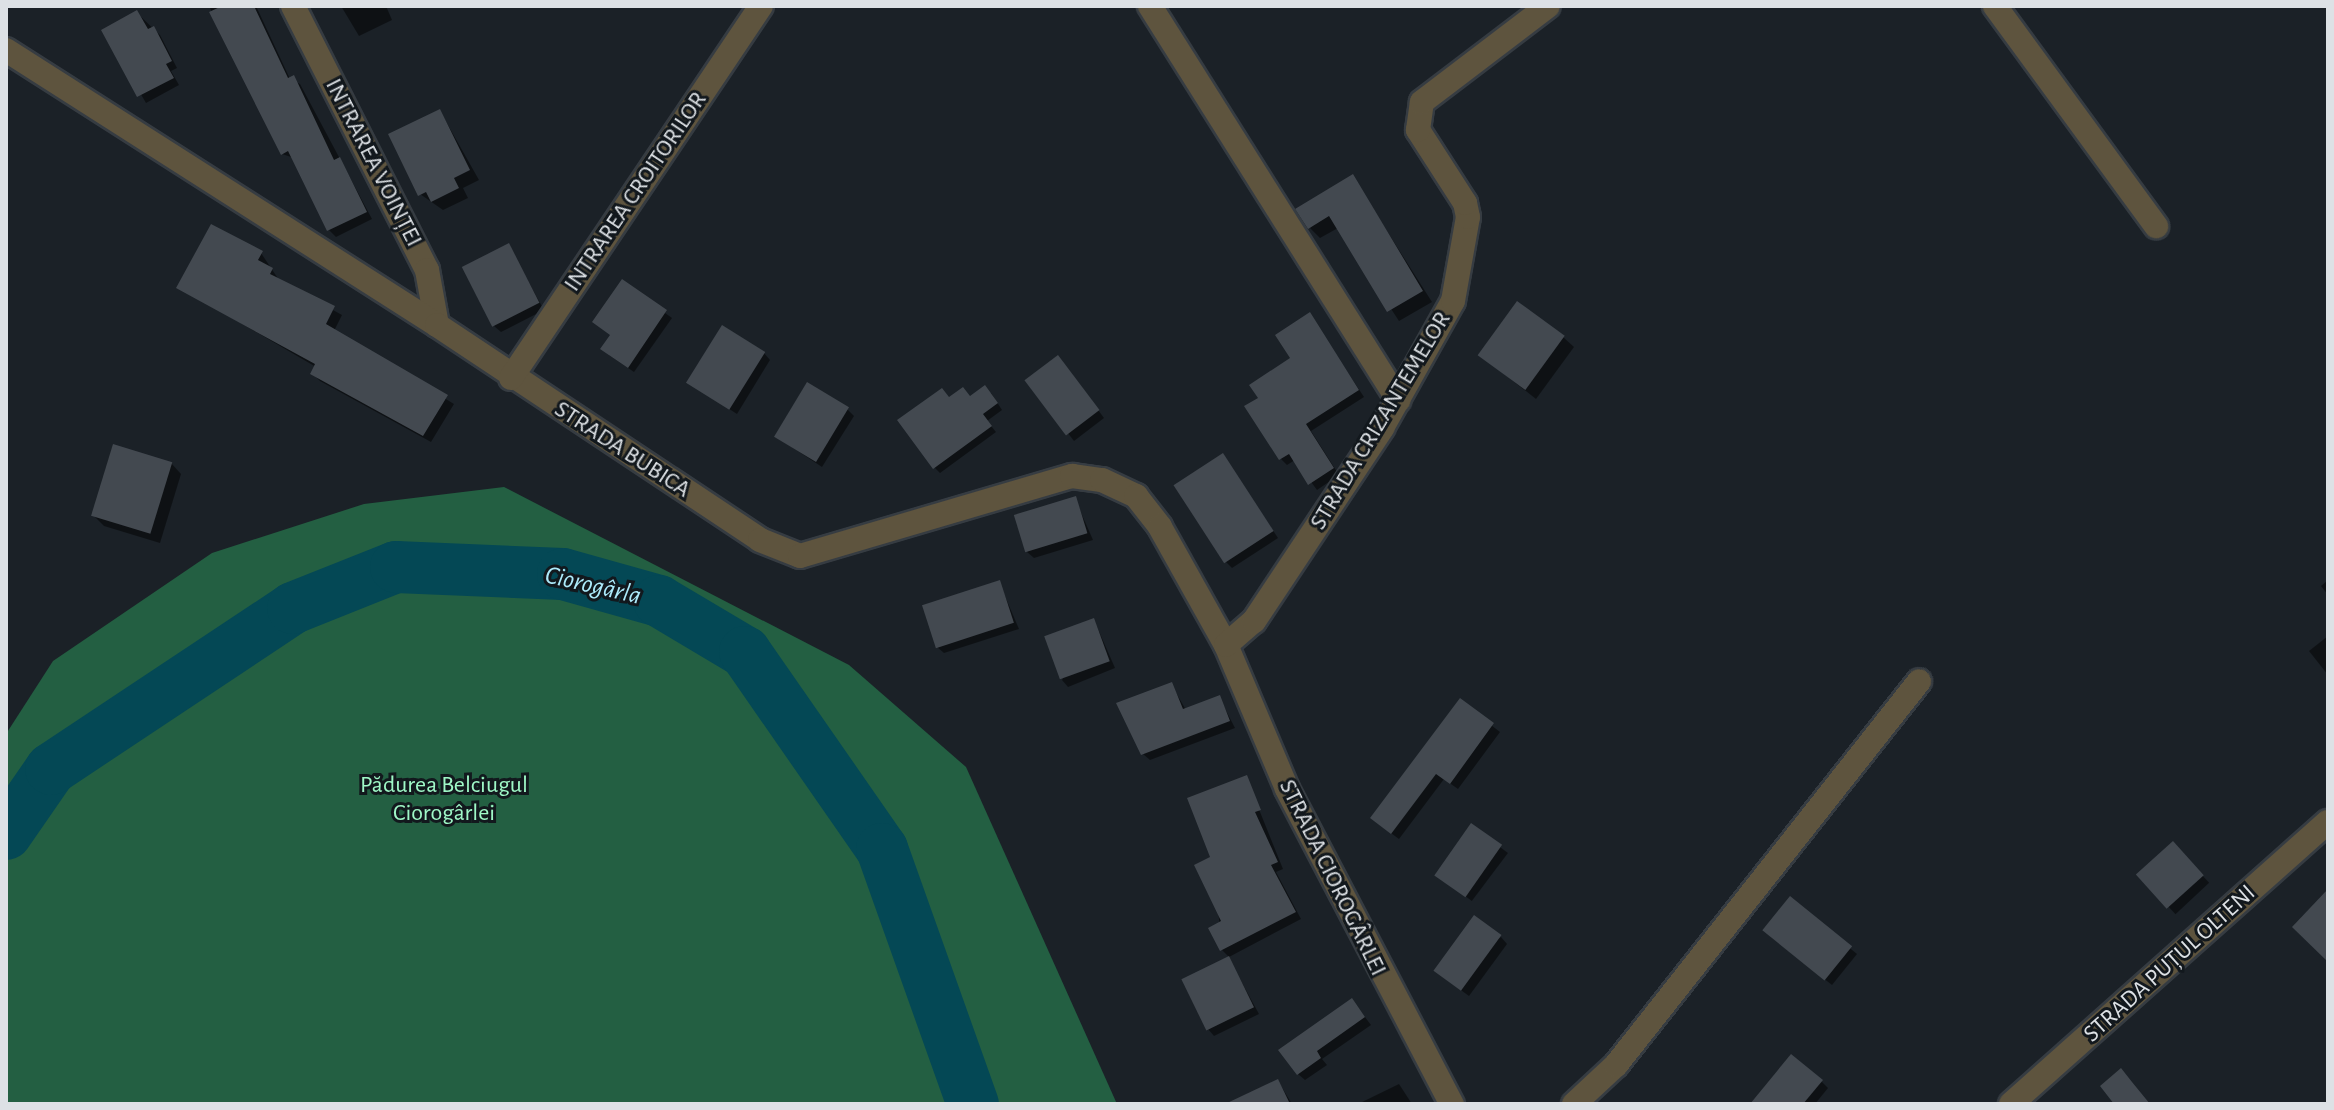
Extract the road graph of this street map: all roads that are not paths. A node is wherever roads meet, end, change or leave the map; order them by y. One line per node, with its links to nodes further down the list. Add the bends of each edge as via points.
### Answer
1 (293, 6): 8 (street, INTRAREA VOINȚEI, via 427,270)
2 (761, 6): 9 (street, INTRAREA CROITORILOR)
3 (1150, 6): 10 (street)
4 (1548, 6): 10 (street, STRADA CRIZANTEMELOR, via 1436,87 1417,114 1418,130 1465,203 1468,217 1453,301)
5 (1995, 6): 7 (street)
6 (6, 50): 8 (street, STRADA BUBICA)
7 (2156, 226)
8 (437, 325): 9 (street, STRADA BUBICA)
9 (511, 378): 11 (street, STRADA BUBICA, via 760,540 800,556 1036,483 1072,476 1102,480 1136,496 1160,527)
10 (1398, 400): 11 (street, STRADA CRIZANTEMELOR, via 1254,621)
11 (1226, 645): 14 (street, STRADA CIOROGÂRLEI, via 1287,789)
12 (1919, 681): 15 (street, via 1616,1065)
13 (2328, 822): 16 (street, STRADA PUȚUL OLTENI)
14 (1452, 1104)
15 (1574, 1104)
16 (2011, 1104)

